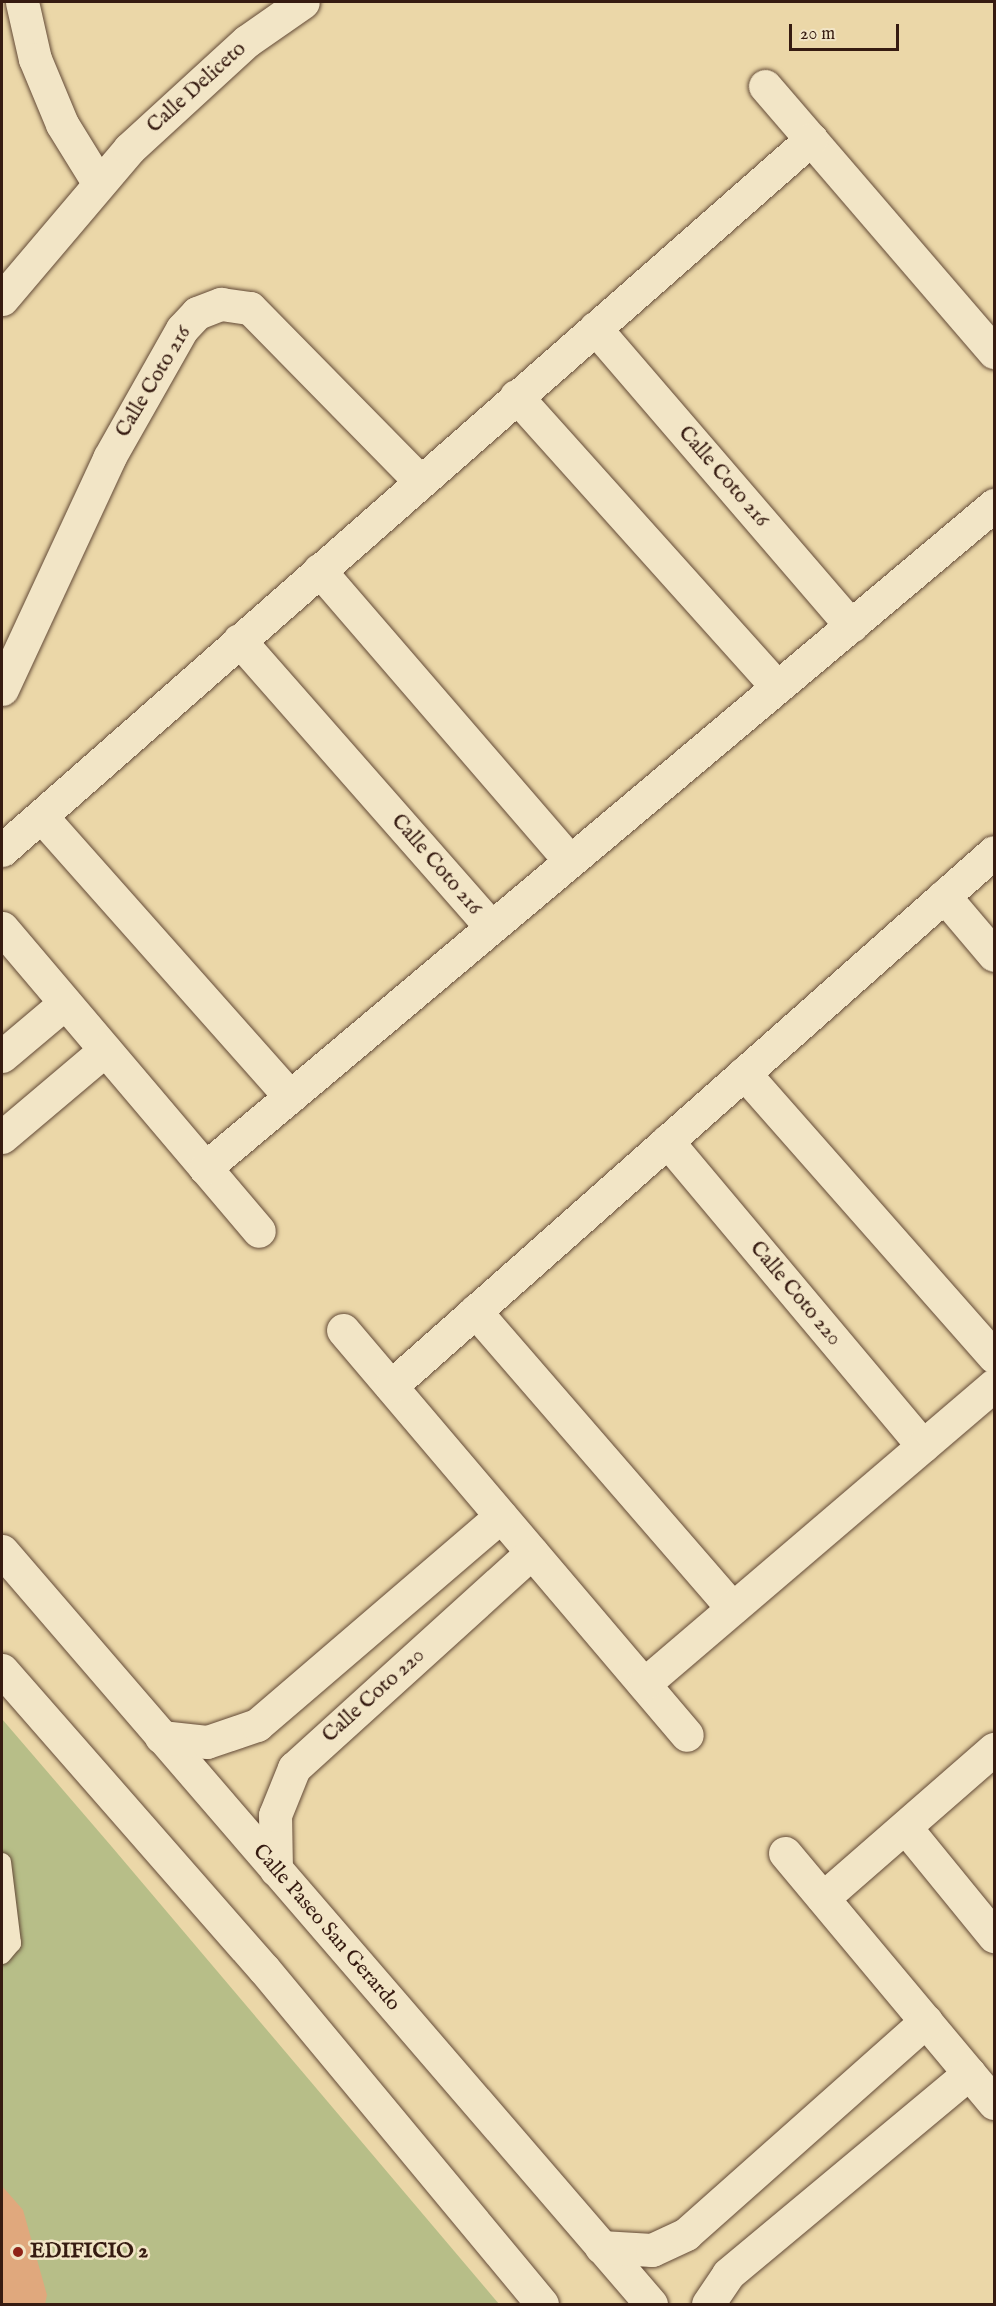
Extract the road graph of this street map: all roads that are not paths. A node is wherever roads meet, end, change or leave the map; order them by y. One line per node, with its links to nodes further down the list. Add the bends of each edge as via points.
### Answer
1 (22, 2): 5 (street, via 35,59 62,124)
2 (303, 2): 5 (street, Calle Deliceto, via 247,41 129,149)
3 (765, 86): 4 (street)
4 (811, 139): 7 (street); 8 (street)
5 (99, 184): 6 (street, Calle Deliceto)
6 (2, 299)
7 (595, 328): 9 (street); 13 (street, Calle Coto 216)
8 (994, 352)
9 (516, 396): 10 (street); 15 (street)
10 (420, 481): 12 (street); 16 (street, Calle Coto 216, via 250,309 221,304 197,313 182,329 109,458)
11 (994, 505): 13 (street, Calle Coto 216)
12 (319, 570): 14 (street); 20 (street)
13 (851, 626): 15 (street, Calle Coto 216)
14 (239, 640): 17 (street); 22 (street, Calle Coto 216)
15 (777, 687): 20 (street, Calle Coto 216)
16 (2, 689)
17 (40, 816): 18 (street); 29 (street)
18 (2, 850)
19 (994, 852): 21 (street)
20 (570, 861): 22 (street, Calle Coto 216)
21 (944, 896): 24 (street); 28 (street)
22 (491, 927): 29 (street, Calle Coto 216)
23 (2, 928): 25 (street)
24 (994, 956)
25 (65, 1003): 26 (street); 27 (street)
26 (105, 1050): 30 (street); 32 (street)
27 (2, 1056)
28 (744, 1073): 31 (street); 36 (street)
29 (290, 1096): 32 (street, Calle Coto 216)
30 (2, 1137)
31 (667, 1141): 34 (street); 39 (street, Calle Coto 220)
32 (205, 1168): 33 (street)
33 (259, 1231)
34 (475, 1311): 38 (street); 43 (street)
35 (343, 1330): 38 (street)
36 (994, 1357)
37 (994, 1385): 39 (street)
38 (390, 1386): 40 (street)
39 (922, 1446): 43 (street)
40 (501, 1516): 42 (street); 47 (street, via 257,1725 207,1742)
41 (2, 1551): 47 (street, Calle Paseo San Gerardo)
42 (532, 1551): 45 (street); 52 (street, Calle Coto 220, via 294,1768 275,1815)
43 (732, 1608): 45 (street)
44 (2, 1670): 60 (street, via 264,1969)
45 (644, 1684): 46 (street)
46 (687, 1735)
47 (161, 1737): 52 (street, Calle Paseo San Gerardo)
48 (994, 1749): 49 (street)
49 (905, 1827): 53 (street); 54 (street)
50 (785, 1853): 53 (street)
51 (2, 1862): 55 (lane, via 12,1943)
52 (276, 1870): 59 (street, Calle Paseo San Gerardo)
53 (823, 1898): 56 (street)
54 (994, 1936)
55 (2, 1954)
56 (926, 2021): 57 (street); 59 (street, via 686,2234 652,2250)
57 (969, 2073): 58 (street); 62 (street, via 728,2274)
58 (994, 2103)
59 (601, 2247): 61 (street, Calle Paseo San Gerardo)
60 (542, 2304)
61 (651, 2304)
62 (708, 2304)

